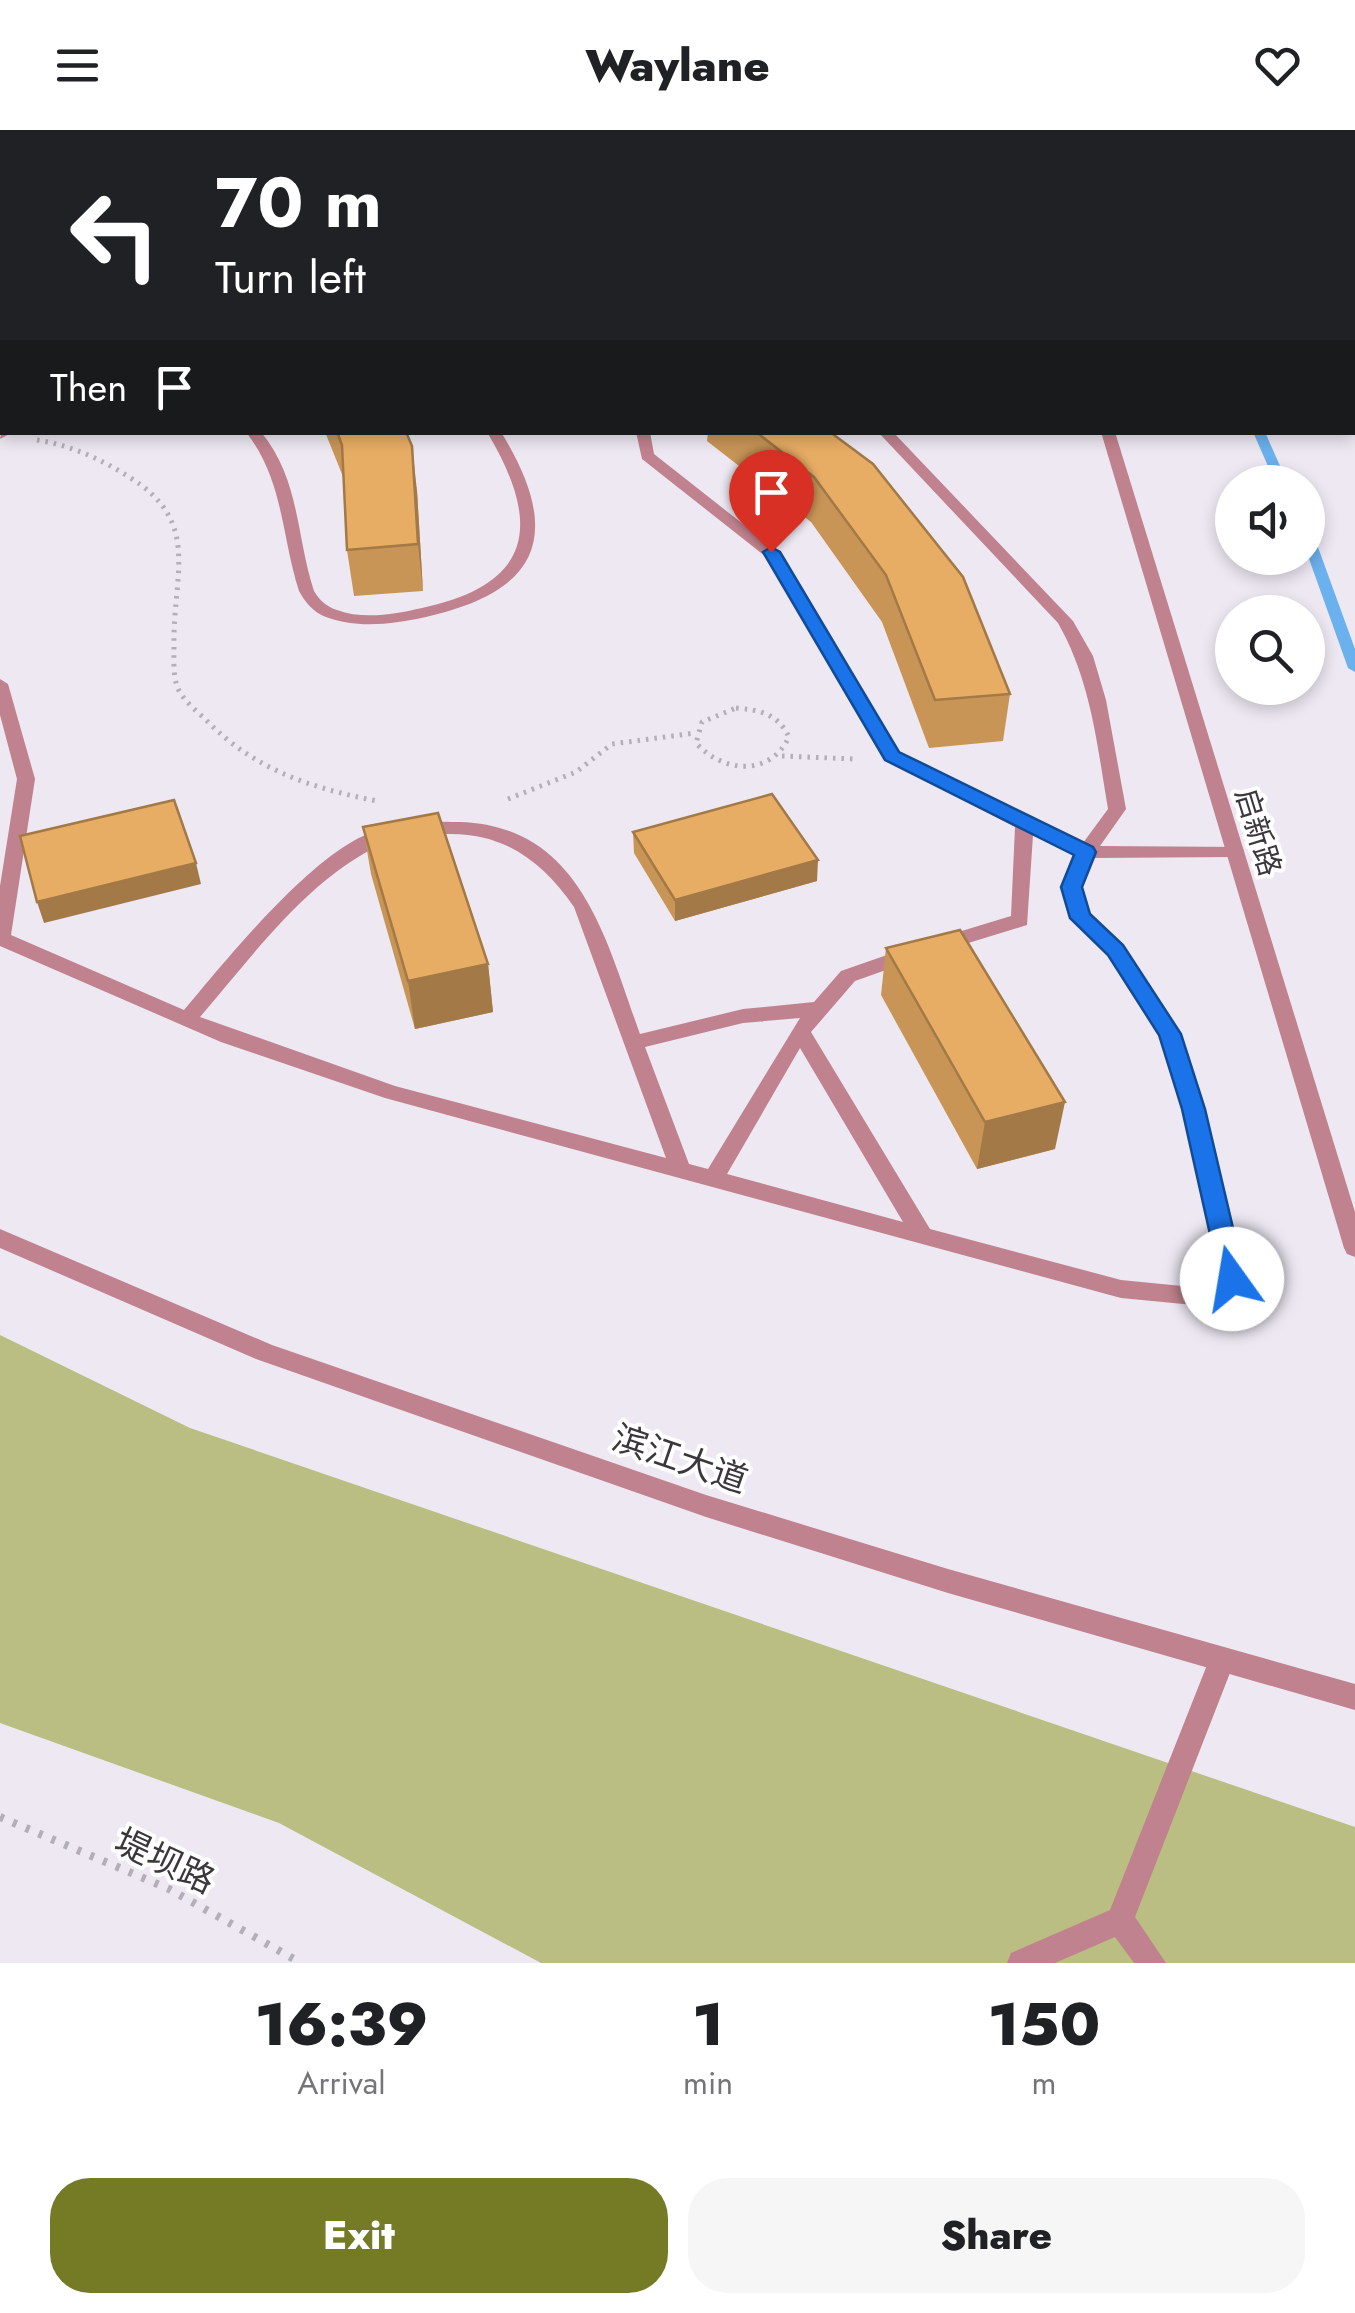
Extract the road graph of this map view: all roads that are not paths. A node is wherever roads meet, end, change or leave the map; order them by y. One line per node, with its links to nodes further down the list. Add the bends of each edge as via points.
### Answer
1 (257, 435): 2 (street, via 272,452 313,603 369,620 422,614 474,598 507,578 528,531 522,480)
2 (496, 435)
3 (642, 435): 7 (street, via 646,456 771,552 892,756)
4 (887, 435): 8 (street, via 1032,583 1085,656 1117,809)
5 (1109, 435): 9 (street, 启新路)
6 (0, 684): 10 (street, via 26,779)
7 (1024, 824): 8 (street); 11 (street, via 1020,920 848,976)
8 (1086, 852): 9 (street); 17 (street, via 1072,887 1080,918 1116,950 1170,1034 1232,1279 1194,1296 1121,1289)
9 (1235, 852): 19 (street, 启新路)
10 (0, 938): 12 (street)
11 (819, 1009): 13 (street); 14 (street, via 743,1016)
12 (187, 1019): 14 (street, via 301,892 348,850 386,835 490,829 526,845 563,874 583,906); 15 (street, via 392,1093)
13 (800, 1031): 16 (street); 17 (street)
14 (634, 1043): 15 (street)
15 (680, 1170): 16 (street)
16 (713, 1179): 17 (street)
17 (923, 1236)
18 (0, 1238): 20 (street, 滨江大道, via 264,1352 670,1493)
19 (1355, 1248)
20 (1222, 1660): 21 (street, 滨江大道); 22 (street)
21 (1355, 1697)
22 (1120, 1920): 23 (street); 24 (street)
23 (1021, 1963)
24 (1152, 1963)

